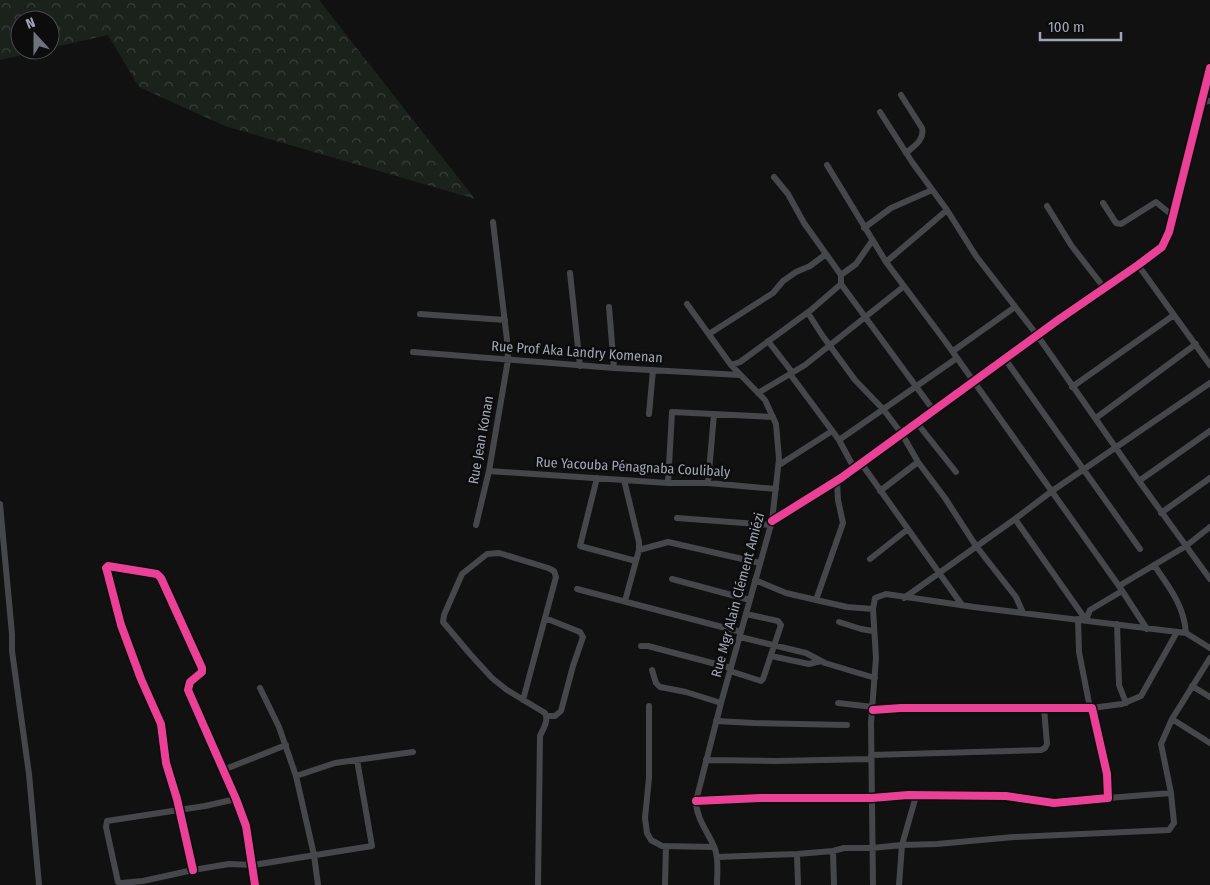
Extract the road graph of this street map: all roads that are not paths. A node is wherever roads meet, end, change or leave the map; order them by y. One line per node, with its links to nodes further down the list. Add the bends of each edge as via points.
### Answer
1 (1210, 68): 4 (street)
2 (901, 95): 6 (street, via 924,133 923,138)
3 (1210, 101): 4 (street)
4 (1202, 102): 13 (street)
5 (880, 112): 6 (street)
6 (906, 153): 9 (street)
7 (827, 165): 15 (street)
8 (774, 177): 17 (street)
9 (932, 190): 12 (street); 15 (street, via 891,208)
10 (1102, 203): 13 (street, via 1116,223 1121,224 1156,202)
11 (1047, 206): 24 (street)
12 (946, 210): 18 (street); 27 (street)
13 (1174, 216): 19 (street, via 1165,244)
14 (493, 222): 32 (street, Rue Jean Konan)
15 (864, 228): 16 (street)
16 (872, 241): 18 (street); 21 (street, via 856,264)
17 (826, 254): 21 (street); 33 (street, via 783,281 778,290)
18 (886, 262): 23 (street)
19 (1138, 265): 24 (street); 30 (street)
20 (570, 273): 45 (street)
21 (841, 275): 22 (street)
22 (841, 284): 28 (street); 31 (street)
23 (903, 287): 31 (street); 38 (street)
24 (1104, 289): 34 (street)
25 (687, 304): 33 (street, Rue Mgr Alain Clément Amiézi)
26 (609, 307): 46 (street)
27 (1015, 307): 34 (street); 38 (street)
28 (808, 313): 35 (street); 37 (street)
29 (420, 314): 32 (street)
30 (1174, 315): 36 (street); 53 (street)
31 (865, 316): 37 (street); 52 (street)
32 (505, 320): 42 (street, Rue Jean Konan)
33 (709, 334): 43 (street, Rue Mgr Alain Clément Amiézi)
34 (1037, 336): 41 (street); 53 (street)
35 (768, 341): 43 (street); 48 (street)
36 (1196, 344): 44 (street); 60 (street)
37 (829, 345): 48 (street); 55 (street, via 854,380)
38 (953, 351): 40 (street)
39 (413, 352): 42 (street, Rue Prof Aka Landry Komenan)
40 (957, 358): 50 (street); 52 (street)
41 (1005, 359): 50 (street); 71 (street)
42 (508, 360): 45 (street, Rue Prof Aka Landry Komenan); 72 (street, Rue Jean Konan)
43 (731, 365): 49 (street, Rue Mgr Alain Clément Amiézi)
44 (1210, 365)
45 (580, 366): 46 (street, Rue Prof Aka Landry Komenan)
46 (614, 368): 47 (street, Rue Prof Aka Landry Komenan)
47 (653, 370): 49 (street, Rue Prof Aka Landry Komenan); 57 (street)
48 (791, 373): 54 (street); 62 (street)
49 (740, 375): 54 (street, Rue Mgr Alain Clément Amiézi)
50 (974, 381): 56 (street); 83 (street)
51 (1210, 383): 66 (street)
52 (916, 386): 55 (street); 56 (street)
53 (1072, 387): 60 (street)
54 (758, 393): 59 (street, Rue Mgr Alain Clément Amiézi)
55 (884, 409): 64 (street); 65 (street)
56 (934, 411): 61 (street)
57 (649, 414)
58 (714, 414): 59 (street); 79 (street, via 672,412); 80 (street)
59 (774, 417): 69 (street, Rue Mgr Alain Clément Amiézi)
60 (1096, 418): 66 (street)
61 (917, 423): 64 (street); 73 (street)
62 (832, 431): 65 (street); 69 (street)
63 (1210, 431): 78 (street)
64 (902, 434): 67 (street); 68 (street)
65 (839, 440): 70 (street)
66 (1116, 448): 71 (street); 78 (street)
67 (918, 462): 82 (street); 92 (street)
68 (861, 463): 70 (street); 82 (street)
69 (779, 465): 81 (street, Rue Mgr Alain Clément Amiézi)
70 (854, 468): 77 (street)
71 (1084, 470): 83 (street); 94 (street)
72 (489, 471): 74 (street, Rue Yacouba Pénagnaba Coulibaly); 89 (street, Rue Jean Konan)
73 (956, 472)
74 (597, 478): 76 (street, Rue Yacouba Pénagnaba Coulibaly); 97 (street, via 580,546)
75 (1210, 478): 85 (street)
76 (624, 480): 79 (street, Rue Yacouba Pénagnaba Coulibaly); 95 (street)
77 (837, 481): 88 (street); 108 (street, via 843,522)
78 (1139, 481): 85 (street)
79 (668, 483): 80 (street, Rue Yacouba Pénagnaba Coulibaly)
80 (708, 483): 81 (street, Rue Yacouba Pénagnaba Coulibaly)
81 (776, 489): 88 (street, Rue Mgr Alain Clément Amiézi)
82 (880, 491): 91 (street)
83 (1052, 491): 87 (street); 104 (street)
84 (0, 504): 173 (street, via 12,651 29,774)
85 (1161, 513): 93 (street)
86 (677, 518): 88 (street)
87 (1015, 519): 92 (street); 116 (street)
88 (772, 523): 98 (street, Rue Mgr Alain Clément Amiézi)
89 (476, 525)
90 (1210, 527): 93 (street)
91 (908, 529): 96 (street); 100 (street)
92 (976, 546): 100 (street); 112 (street, via 1016,597)
93 (1186, 546): 99 (street); 101 (street)
94 (1140, 549)
95 (639, 550): 97 (street); 98 (street, via 668,542)
96 (870, 559)
97 (636, 561): 109 (street)
98 (760, 563): 103 (street, Rue Mgr Alain Clément Amiézi)
99 (1154, 565): 104 (street); 122 (street, via 1174,592 1185,619)
100 (939, 572): 106 (street); 110 (street)
101 (1210, 577)
102 (672, 579): 107 (street)
103 (756, 580): 107 (street, Rue Mgr Alain Clément Amiézi); 108 (street, via 786,593)
104 (1121, 588): 116 (street, via 1090,610); 119 (street)
105 (577, 589): 109 (street)
106 (904, 598): 110 (street); 111 (street, via 879,595)
107 (750, 600): 113 (street, Rue Mgr Alain Clément Amiézi)
108 (816, 600): 111 (street)
109 (625, 601): 123 (street)
110 (962, 605): 112 (street)
111 (873, 609): 120 (street)
112 (1023, 613): 115 (street)
113 (746, 614): 123 (street, Rue Mgr Alain Clément Amiézi); 125 (street, via 781,623)
114 (545, 618): 136 (street); 136 (street, via 556,577 554,571 493,552 462,574 443,618 445,625 481,667); 144 (street, via 580,632 583,637 561,711 555,716)
115 (1078, 619): 116 (street); 143 (street, via 1079,652)
116 (1086, 620): 118 (street)
117 (839, 622): 120 (street)
118 (1117, 624): 119 (street); 137 (street, via 1119,685)
119 (1146, 628): 121 (street)
120 (874, 631): 132 (street)
121 (1178, 632): 122 (street); 137 (street, via 1141,696)
122 (1186, 633): 126 (street)
123 (740, 635): 125 (street); 131 (street, Rue Mgr Alain Clément Amiézi)
124 (641, 646): 131 (street)
125 (775, 646): 127 (street); 129 (street, via 806,653)
126 (1210, 648)
127 (771, 656): 129 (street, via 809,664); 131 (street, via 761,681)
128 (1210, 658): 133 (street)
129 (821, 661): 132 (street)
130 (652, 670): 138 (street, via 660,686)
131 (731, 670): 138 (street, Rue Mgr Alain Clément Amiézi)
132 (875, 678): 141 (street)
133 (1192, 686): 135 (street); 145 (street)
134 (260, 688): 149 (street)
135 (1210, 697)
136 (523, 700): 144 (street)
137 (1126, 702): 143 (street)
138 (721, 703): 146 (street, Rue Mgr Alain Clément Amiézi)
139 (838, 703): 141 (street)
140 (649, 706): 164 (street, via 649,778 645,818 647,834 657,844)
141 (873, 708): 142 (street); 151 (street)
142 (1044, 708): 143 (street); 151 (street, via 1047,744 1041,750)
143 (1091, 708): 159 (street, via 1107,774)
144 (547, 716): 176 (street, via 540,736)
145 (1172, 719): 148 (street); 156 (street, via 1161,744)
146 (716, 721): 147 (street); 153 (street, Rue Mgr Alain Clément Amiézi)
147 (847, 725)
148 (1210, 743)
149 (286, 745): 154 (street); 155 (street)
150 (413, 752): 152 (street)
151 (871, 757): 153 (street); 158 (street)
152 (357, 760): 155 (street, via 335,763); 169 (street, via 372,846)
153 (706, 760): 161 (street, Rue Mgr Alain Clément Amiézi)
154 (223, 770): 160 (street); 162 (street, via 188,690 190,682 202,672 202,668 161,578 157,574 108,566 121,625 140,679 161,724 166,763)
155 (296, 776): 169 (street)
156 (1171, 793): 159 (street); 163 (street, via 1174,823 1169,830)
157 (916, 796): 158 (street); 159 (street, via 1006,796 1054,803); 163 (street)
158 (872, 798): 161 (street); 166 (street)
159 (1108, 798)
160 (236, 799): 162 (street); 171 (street, via 246,826)
161 (696, 801): 165 (street, via 696,810)
162 (179, 811): 172 (street); 172 (street, via 107,821 116,879 120,883 143,881)
163 (902, 845): 166 (street); 182 (street)
164 (666, 846): 165 (street); 177 (street)
165 (714, 847): 170 (street)
166 (872, 848): 167 (street); 181 (street)
167 (833, 851): 168 (street); 180 (street)
168 (797, 854): 170 (street); 179 (street)
169 (314, 855): 171 (street); 175 (street)
170 (717, 856): 178 (street)
171 (253, 865): 172 (street, via 229,864); 174 (street)
172 (193, 870)
173 (39, 885)
174 (255, 885)
175 (318, 885)
176 (538, 885)
177 (666, 885)
178 (717, 885)
179 (798, 885)
180 (834, 885)
181 (873, 885)
182 (899, 885)

